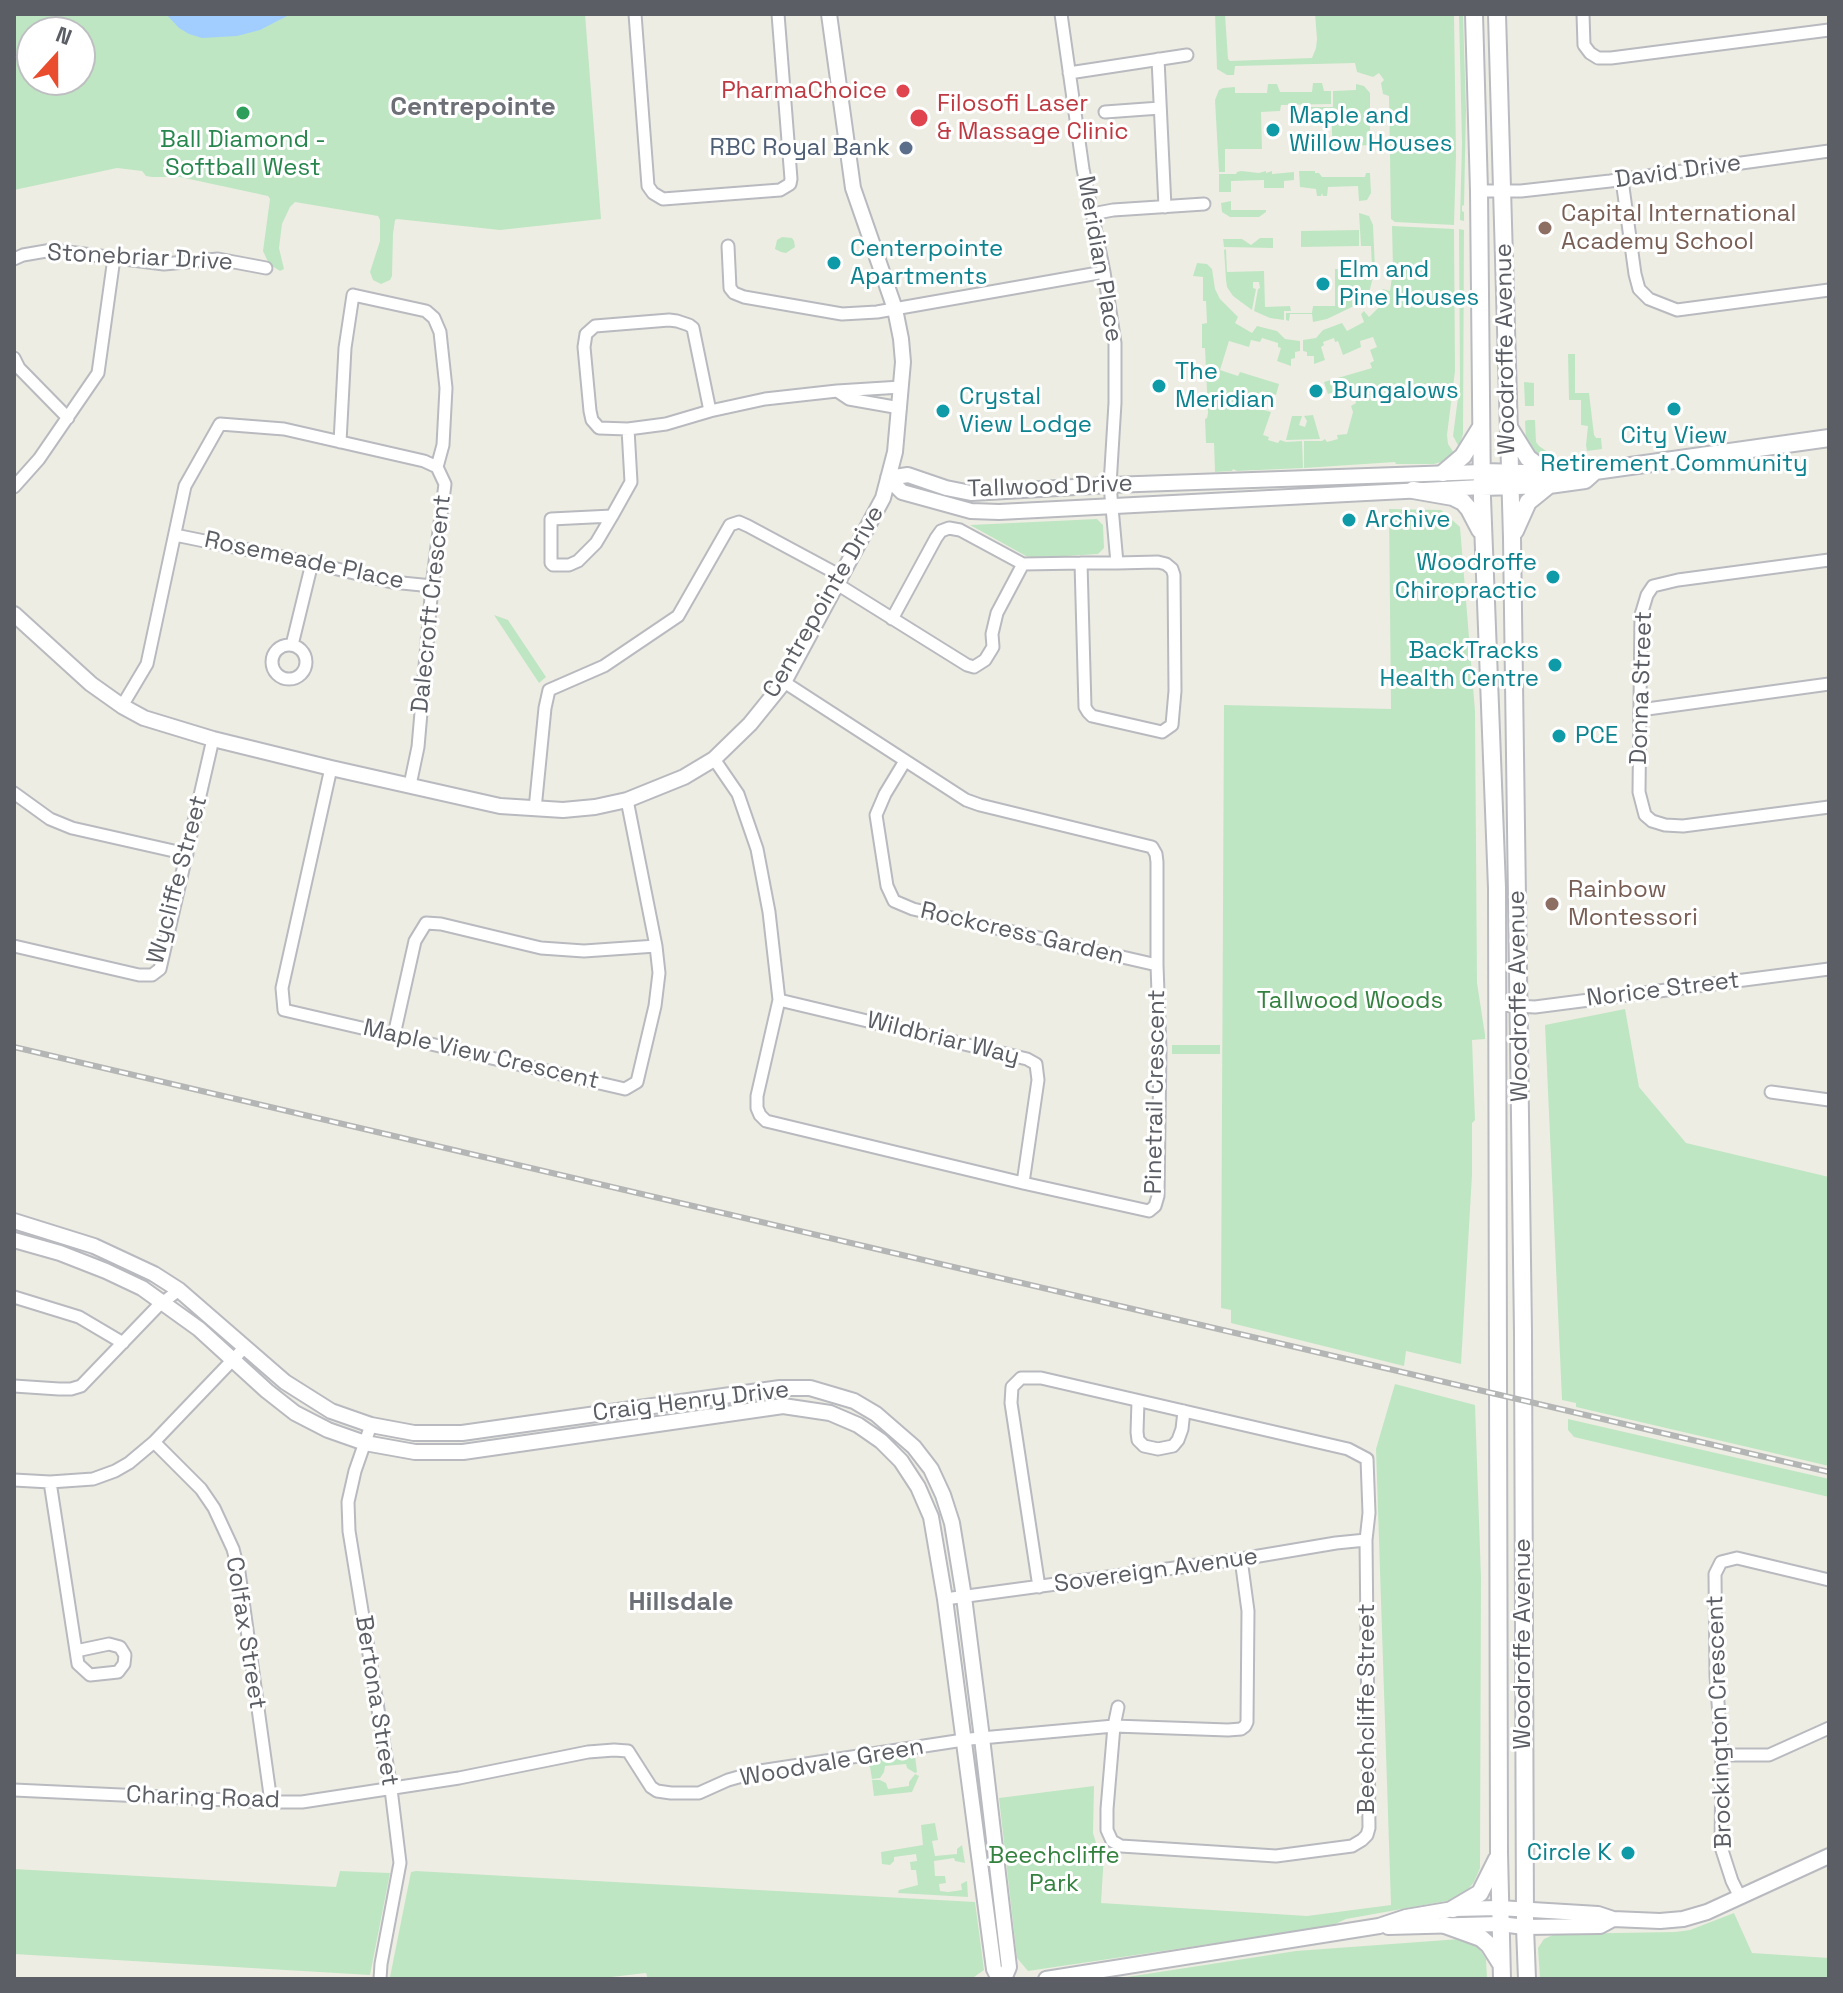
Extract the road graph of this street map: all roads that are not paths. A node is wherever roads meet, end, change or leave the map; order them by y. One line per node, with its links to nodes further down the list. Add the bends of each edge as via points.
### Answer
1 (635, 14): 2 (street, via 648,186 663,199 780,190 790,184)
2 (778, 14)
3 (829, 14): 27 (street, Centrepointe Drive, via 853,188)
4 (1061, 14): 11 (street, Meridian Place)
5 (1474, 14): 16 (main road, Woodroffe Avenue)
6 (1497, 14): 17 (main road, Woodroffe Avenue)
7 (1583, 14): 8 (street, via 1584,45 1598,58)
8 (1829, 30)
9 (1187, 55): 10 (street)
10 (1158, 59): 11 (street); 12 (street)
11 (1069, 73): 20 (street, Meridian Place)
12 (1160, 108): 13 (street); 19 (street)
13 (1105, 112)
14 (1829, 151): 15 (street, David Drive)
15 (1622, 180): 17 (street, David Drive); 26 (street, via 1635,274 1649,299 1677,310)
16 (1479, 191): 17 (street, David Drive); 34 (main road, Woodroffe Avenue)
17 (1503, 191): 35 (main road, Woodroffe Avenue)
18 (1204, 204): 19 (street)
19 (1165, 207): 20 (street)
20 (1092, 214): 25 (street, Meridian Place)
21 (728, 246): 27 (street, via 730,288 744,297 842,314)
22 (114, 258): 23 (street, Stonebriar Drive, via 52,250); 24 (street, Stonebriar Drive, via 164,264 218,259); 33 (street, via 98,373)
23 (14, 259)
24 (266, 268)
25 (1104, 272): 27 (street); 45 (street, Meridian Place, via 1115,343)
26 (1829, 290)
27 (895, 309): 29 (street, Centrepointe Drive)
28 (14, 358): 33 (street)
29 (901, 387): 30 (street); 31 (street, Centrepointe Drive)
30 (837, 391): 31 (street, via 849,399); 32 (street)
31 (900, 408): 41 (street, Centrepointe Drive)
32 (710, 411): 36 (street); 36 (street, via 692,327 669,320 595,326 586,334 584,347 592,420 599,428)
33 (68, 418): 46 (street)
34 (1481, 427): 40 (main road, via 1463,456); 43 (main road, Woodroffe Avenue)
35 (1509, 428): 42 (main road, via 1528,458); 44 (main road, Woodroffe Avenue)
36 (628, 429): 49 (street, via 631,482)
37 (1829, 438): 42 (main road, Tallwood Drive, via 1595,471 1585,480)
38 (340, 442): 39 (street, Dalecroft Crescent); 39 (street, via 353,295 426,311 440,332 446,388); 50 (street, Dalecroft Crescent, via 284,429 220,424 185,486)
39 (437, 467): 59 (street, Dalecroft Crescent, via 445,484)
40 (1443, 473): 43 (street, Tallwood Drive); 45 (street, Tallwood Drive)
41 (888, 478): 45 (street, Tallwood Drive, via 908,475 971,493); 48 (street, Tallwood Drive, via 902,492 971,511); 58 (street, Centrepointe Drive, via 883,498)
42 (1551, 478): 44 (main road, Tallwood Drive); 52 (main road, via 1528,502)
43 (1482, 480): 44 (main road, Tallwood Drive); 47 (street, Tallwood Drive); 51 (main road, Woodroffe Avenue)
44 (1509, 480): 52 (main road, Woodroffe Avenue)
45 (1110, 485): 48 (street, Meridian Place)
46 (14, 487)
47 (1413, 490): 48 (street, Tallwood Drive); 51 (main road, via 1463,502)
48 (1111, 505): 56 (street, Meridian Place)
49 (612, 516): 49 (street, via 551,519 551,563 578,561)
50 (175, 535): 54 (street, Rosemeade Place); 65 (street, Dalecroft Crescent, via 147,664)
51 (1483, 535): 82 (main road, Woodroffe Avenue)
52 (1512, 538): 83 (main road, Woodroffe Avenue)
53 (1829, 560): 66 (street, Donna Street, via 1653,586 1641,615)
54 (312, 563): 59 (street, Rosemeade Place); 62 (street)
55 (1081, 563): 56 (street); 56 (street, via 1085,707 1092,716 1162,732 1174,718 1174,575 1158,562); 57 (street)
56 (1117, 563)
57 (1023, 564): 61 (street, via 960,530 941,531); 61 (street, via 997,613 993,647 974,667)
58 (839, 580): 61 (street); 63 (street, Centrepointe Drive); 75 (street, via 748,526 730,525 678,616 604,666 549,690)
59 (432, 586): 71 (street, Dalecroft Crescent)
60 (14, 614): 65 (street, Centrepointe Drive)
61 (892, 619)
62 (292, 645)
63 (784, 682): 68 (street, Centrepointe Drive); 69 (street, Pinetrail Crescent)
64 (1829, 684): 66 (street)
65 (122, 706): 67 (street, Centrepointe Drive)
66 (1640, 710): 74 (street, Donna Street, via 1639,792 1645,815 1653,821 1683,826)
67 (213, 739): 70 (street, Centrepointe Drive); 76 (street, Wycliffe Street)
68 (714, 759): 73 (street, Centrepointe Drive); 81 (street, Pinetrail Crescent, via 738,794 757,849)
69 (905, 761): 79 (street, Pinetrail Crescent, via 980,805 1152,847 1157,862); 79 (street, Rockcress Garden, via 876,815 894,901)
70 (331, 768): 71 (street, Centrepointe Drive); 84 (street, Maple View Crescent, via 282,988 284,1010)
71 (410, 785): 75 (street, Centrepointe Drive)
72 (14, 793): 76 (street, via 72,828)
73 (627, 800): 75 (street, Centrepointe Drive); 78 (street, Maple View Crescent)
74 (1829, 807)
75 (535, 809)
76 (187, 854): 77 (street, Wycliffe Street, via 160,969 152,975)
77 (14, 946)
78 (656, 946): 84 (street, via 551,949 426,923 415,941); 84 (street, Maple View Crescent, via 655,1006 637,1082 625,1089)
79 (1157, 965): 87 (street, Pinetrail Crescent, via 1155,1206 1149,1211)
80 (1829, 969): 83 (street, Norice Street)
81 (779, 1000): 87 (street, Wildbriar Way, via 1036,1064); 87 (street, Pinetrail Crescent, via 757,1096 757,1108 766,1121)
82 (1498, 1005): 83 (street, Norice Street); 93 (main road, Woodroffe Avenue)
83 (1519, 1006): 94 (main road, Woodroffe Avenue)
84 (394, 1035)
85 (1771, 1092): 86 (street)
86 (1829, 1100)
87 (1023, 1183)
88 (14, 1221): 90 (street, Craig Henry Drive, via 94,1246)
89 (14, 1240): 92 (street, Craig Henry Drive, via 106,1271)
90 (179, 1290): 92 (street); 96 (street, Craig Henry Drive)
91 (14, 1297): 95 (street, via 79,1317)
92 (163, 1302): 95 (street); 97 (street, Craig Henry Drive)
93 (1499, 1331): 94 (main road); 104 (main road, Woodroffe Avenue)
94 (1523, 1332): 105 (main road, Woodroffe Avenue)
95 (123, 1343): 98 (street, via 81,1386)
96 (245, 1347): 97 (street); 101 (street, Craig Henry Drive, via 313,1401)
97 (232, 1359): 102 (street); 103 (street, Craig Henry Drive, via 295,1413)
98 (14, 1386)
99 (1138, 1401): 100 (street); 100 (street, via 1138,1440 1144,1446 1173,1446); 111 (street, via 1041,1378 1021,1378 1012,1387)
100 (1184, 1411): 108 (street, Beechcliffe Street, via 1348,1449 1367,1459)
101 (371, 1425): 103 (street, Bertona Street); 112 (street, Craig Henry Drive, via 414,1433 462,1433 810,1388 854,1401 876,1414 931,1469 952,1523)
102 (154, 1442): 107 (street, via 104,1475); 123 (street, Colfax Street, via 201,1489 233,1549)
103 (365, 1443): 113 (street, Craig Henry Drive, via 415,1452 463,1452 783,1406 830,1413 881,1441 918,1487 931,1517); 121 (street, Bertona Street, via 348,1502 349,1531)
104 (1499, 1459): 105 (main road); 124 (main road, Woodroffe Avenue)
105 (1522, 1460): 129 (main road, Woodroffe Avenue)
106 (14, 1480): 107 (street)
107 (50, 1482): 114 (street)
108 (1366, 1540): 109 (street, Sovereign Avenue); 116 (street, Beechcliffe Street, via 1369,1828 1362,1840 1352,1846 1276,1856 1121,1846 1107,1830)
109 (1241, 1559): 111 (street, Sovereign Avenue); 116 (street, via 1248,1611 1245,1726)
110 (1829, 1580): 120 (street, Brockington Crescent, via 1737,1558 1717,1567 1715,1660)
111 (1039, 1587): 112 (street, Sovereign Avenue)
112 (964, 1597): 113 (street, Sovereign Avenue); 118 (street, Craig Henry Drive)
113 (945, 1599): 119 (street, Craig Henry Drive)
114 (76, 1651)
115 (1118, 1707): 116 (street, Beechcliffe Street)
116 (1114, 1726): 118 (street)
117 (1829, 1728): 120 (street, via 1769,1755)
118 (982, 1738): 119 (street); 134 (street, Craig Henry Drive, via 1009,1967)
119 (964, 1740): 121 (street, Woodvale Green, via 760,1771 699,1793 657,1791 628,1751 614,1750); 134 (street, Craig Henry Drive, via 992,1960)
120 (1722, 1755): 126 (street, Brockington Crescent, via 1721,1847)
121 (391, 1789): 123 (street, Charing Road); 133 (street, Bertona Street, via 400,1872)
122 (14, 1790): 123 (street, Charing Road)
123 (271, 1802)
124 (1499, 1853): 127 (main road, via 1480,1893); 128 (main road, Woodroffe Avenue)
125 (1829, 1856): 126 (street)
126 (1740, 1897): 129 (street, via 1683,1919 1613,1919 1598,1914)
127 (1453, 1909): 128 (street); 131 (street)
128 (1500, 1916): 129 (street); 130 (street); 132 (main road, Woodroffe Avenue)
129 (1525, 1919): 136 (main road, Woodroffe Avenue)
130 (1445, 1925): 131 (street); 132 (main road, via 1481,1938)
131 (1379, 1926): 135 (street)
132 (1502, 1972)
133 (380, 1979)
134 (1001, 1979)
135 (1046, 1979)
136 (1527, 1979)

